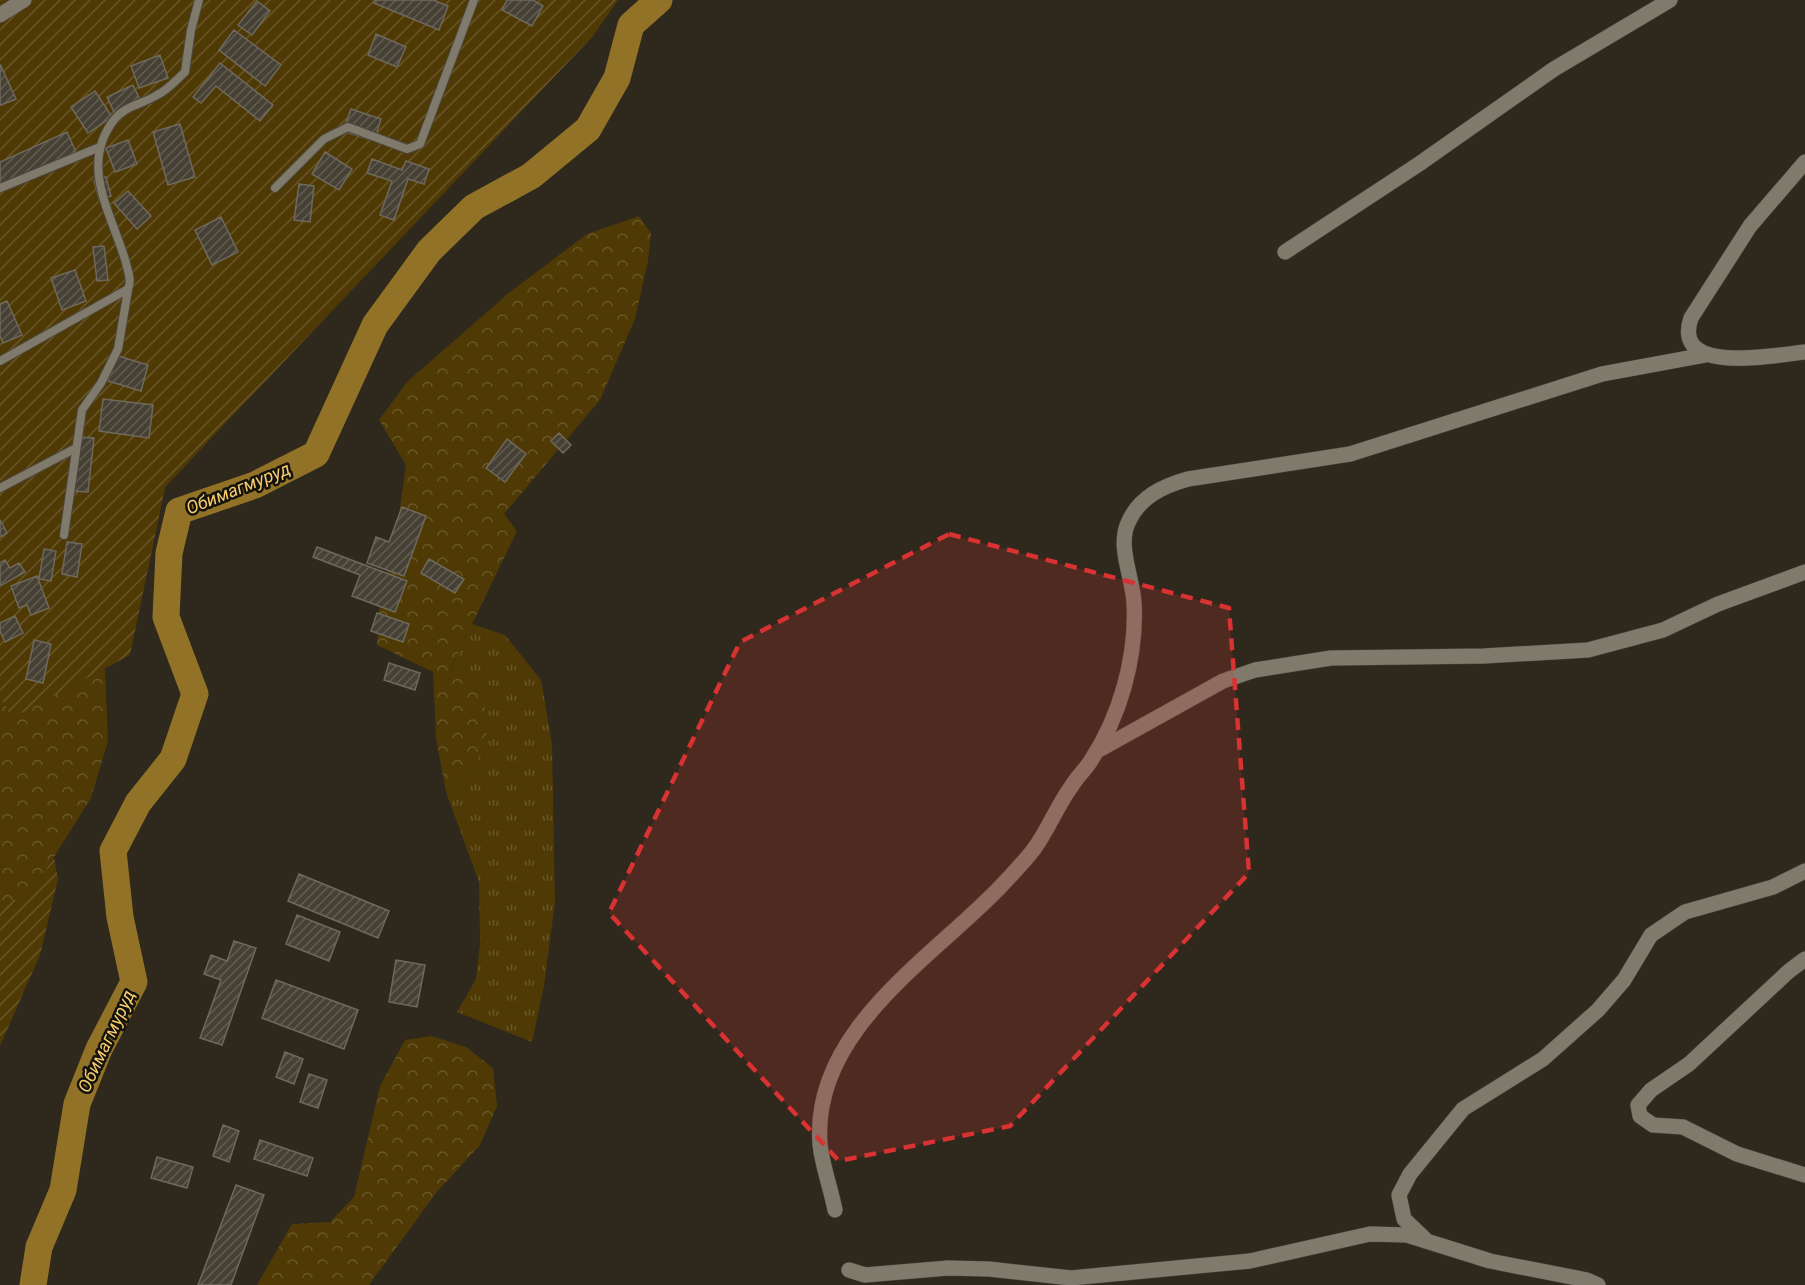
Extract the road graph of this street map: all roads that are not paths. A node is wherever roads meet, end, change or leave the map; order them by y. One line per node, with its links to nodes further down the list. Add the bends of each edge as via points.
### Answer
1 (24, 0): 5 (street)
2 (199, 0): 6 (lane, via 185,72 158,95 114,119)
3 (474, 0): 9 (lane, via 420,144 407,149 348,127 324,139)
4 (1670, 0): 10 (street, via 1554,69)
5 (0, 15)
6 (100, 147): 8 (lane); 11 (lane, via 101,195 123,254)
7 (1805, 162): 13 (street, via 1750,226 1691,318 1688,339)
8 (0, 188)
9 (275, 188)
10 (1285, 252)
11 (128, 289): 14 (lane); 15 (lane, via 118,349 82,410)
12 (1805, 352): 13 (street, via 1732,358)
13 (1705, 355): 19 (street, via 1602,374 1350,454 1163,486 1142,502 1127,524 1124,543 1134,603 1131,659 1112,724)
14 (0, 361)
15 (76, 448): 16 (lane); 17 (lane)
16 (0, 488)
17 (64, 535)
18 (1805, 572): 19 (street, via 1718,604 1663,630 1588,650 1331,658 1255,670 1223,681)
19 (1097, 751): 23 (street, via 1034,849 1004,884 871,1010 846,1046 828,1082 821,1109 820,1144)
20 (1805, 871): 24 (street, via 1773,887 1685,912 1652,935 1624,980 1598,1010 1544,1059 1463,1109 1410,1174 1399,1195 1404,1219)
21 (1805, 959): 22 (street, via 1689,1064 1651,1090 1638,1106 1640,1116 1653,1125 1683,1127 1737,1154)
22 (1805, 1175)
23 (835, 1210)
24 (1427, 1241): 26 (street, via 1407,1235 1370,1234 1250,1261 1071,1278 958,1268); 28 (street, via 1490,1261)
25 (849, 1270): 26 (street, via 865,1275)
26 (899, 1274): 27 (street)
27 (883, 1285)
28 (1598, 1285)

